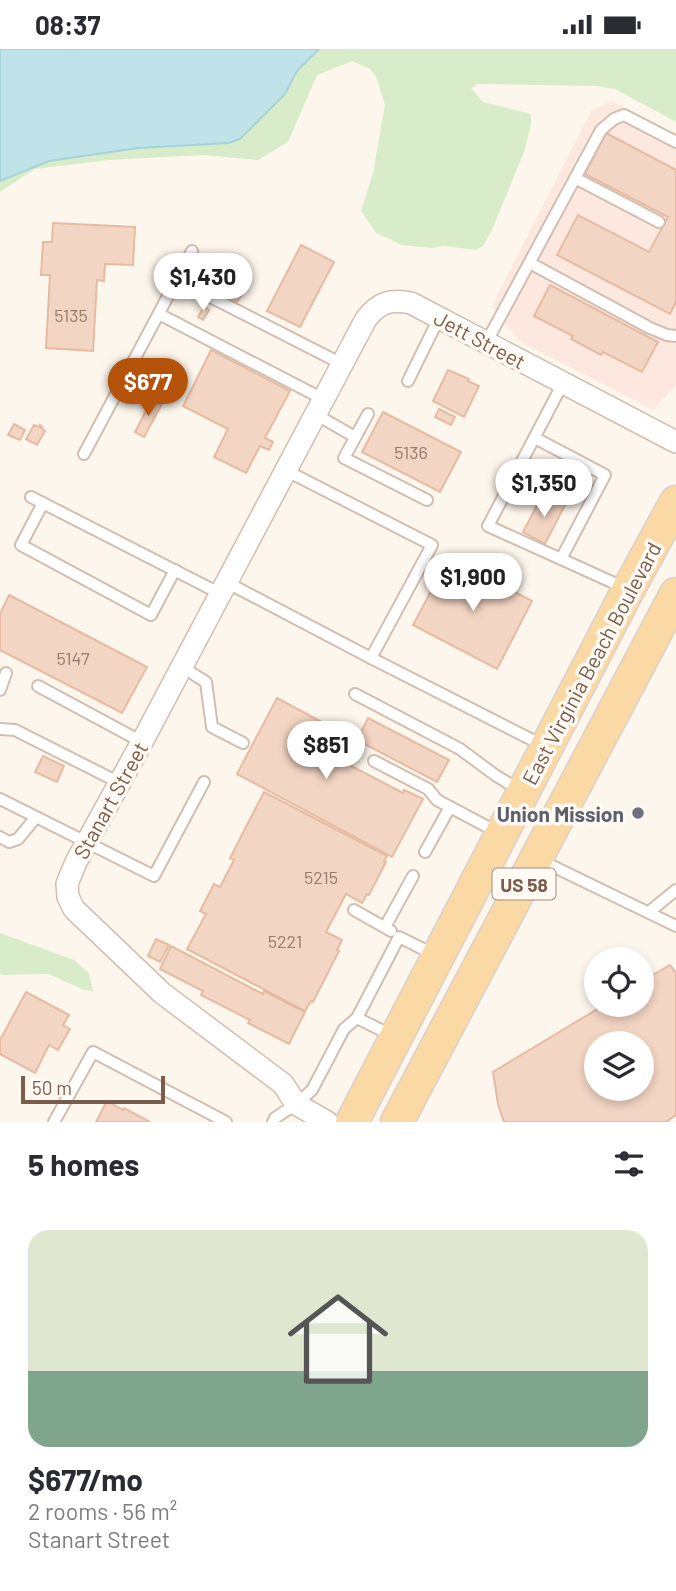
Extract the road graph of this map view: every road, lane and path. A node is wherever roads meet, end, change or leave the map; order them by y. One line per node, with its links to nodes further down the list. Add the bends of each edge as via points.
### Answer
1 (676, 142): 2 (lane, via 624,115 601,130)
2 (575, 178): 3 (lane); 5 (lane)
3 (659, 222)
4 (192, 251): 6 (lane)
5 (530, 263): 9 (lane, via 650,328); 10 (lane)
6 (177, 280): 7 (lane); 11 (lane)
7 (159, 314): 14 (lane); 19 (lane)
8 (439, 318): 10 (street, Jett Street); 11 (street, Jett Street, via 411,303 386,302 366,319); 12 (lane)
9 (676, 336)
10 (486, 342): 13 (street, Jett Street)
11 (342, 364): 14 (street, Jett Street)
12 (408, 381)
13 (564, 383): 17 (lane); 18 (street, Jett Street)
14 (319, 407): 16 (lane); 20 (street, Stanart Street)
15 (368, 414): 16 (lane)
16 (355, 437): 22 (lane, via 344,458)
17 (535, 438): 25 (lane, via 605,475); 25 (lane, via 488,526)
18 (676, 442)
19 (84, 454)
20 (285, 470): 27 (street, Stanart Street); 30 (lane, via 432,545)
21 (31, 497): 24 (lane)
22 (427, 501)
23 (676, 502): 28 (main road, East Virginia Beach Boulevard / US 58)
24 (43, 503): 26 (lane); 26 (lane, via 21,545 151,615)
25 (561, 559): 28 (lane)
26 (175, 570): 27 (lane)
27 (223, 588): 30 (lane); 31 (street, Stanart Street)
28 (628, 590): 39 (main road, East Virginia Beach Boulevard / US 58)
29 (676, 594): 51 (main road, East Virginia Beach Boulevard / US 58)
30 (371, 659): 39 (lane)
31 (182, 667): 37 (street, Stanart Street); 38 (lane, via 206,681 212,727)
32 (6, 673): 34 (lane)
33 (38, 686): 37 (lane)
34 (0, 690)
35 (355, 694): 43 (lane, via 460,749)
36 (0, 729): 42 (lane, via 15,730)
37 (142, 742): 42 (street, Stanart Street)
38 (243, 743)
39 (548, 748): 43 (main road, East Virginia Beach Boulevard / US 58)
40 (374, 761): 45 (lane, via 428,789)
41 (204, 782): 49 (lane, via 154,876)
42 (120, 783): 49 (street, Stanart Street)
43 (524, 792): 47 (main road, East Virginia Beach Boulevard / US 58)
44 (1, 803): 46 (lane)
45 (450, 807): 47 (lane); 50 (lane)
46 (36, 817): 48 (lane, via 19,839 9,842); 49 (lane)
47 (501, 834): 59 (main road, East Virginia Beach Boulevard / US 58)
48 (0, 837)
49 (87, 842): 62 (street, Stanart Street, via 67,884 74,909 162,993 283,1084)
50 (425, 852)
51 (537, 859): 55 (lane); 68 (main road, East Virginia Beach Boulevard / US 58)
52 (413, 876): 57 (lane)
53 (676, 890): 55 (lane)
54 (354, 910): 57 (lane)
55 (649, 912): 56 (lane)
56 (676, 926)
57 (386, 927): 58 (lane)
58 (399, 937): 59 (lane); 60 (lane)
59 (437, 956): 61 (main road, East Virginia Beach Boulevard / US 58)
60 (356, 1018): 61 (lane); 62 (lane, via 344,1030 312,1090)
61 (396, 1038): 67 (main road, East Virginia Beach Boulevard / US 58)
62 (296, 1104): 65 (lane); 66 (street, Stanart Street)
63 (54, 1122): 64 (lane, via 93,1052)
64 (226, 1122)
65 (273, 1122)
66 (327, 1122)
67 (352, 1122)
68 (397, 1122)

